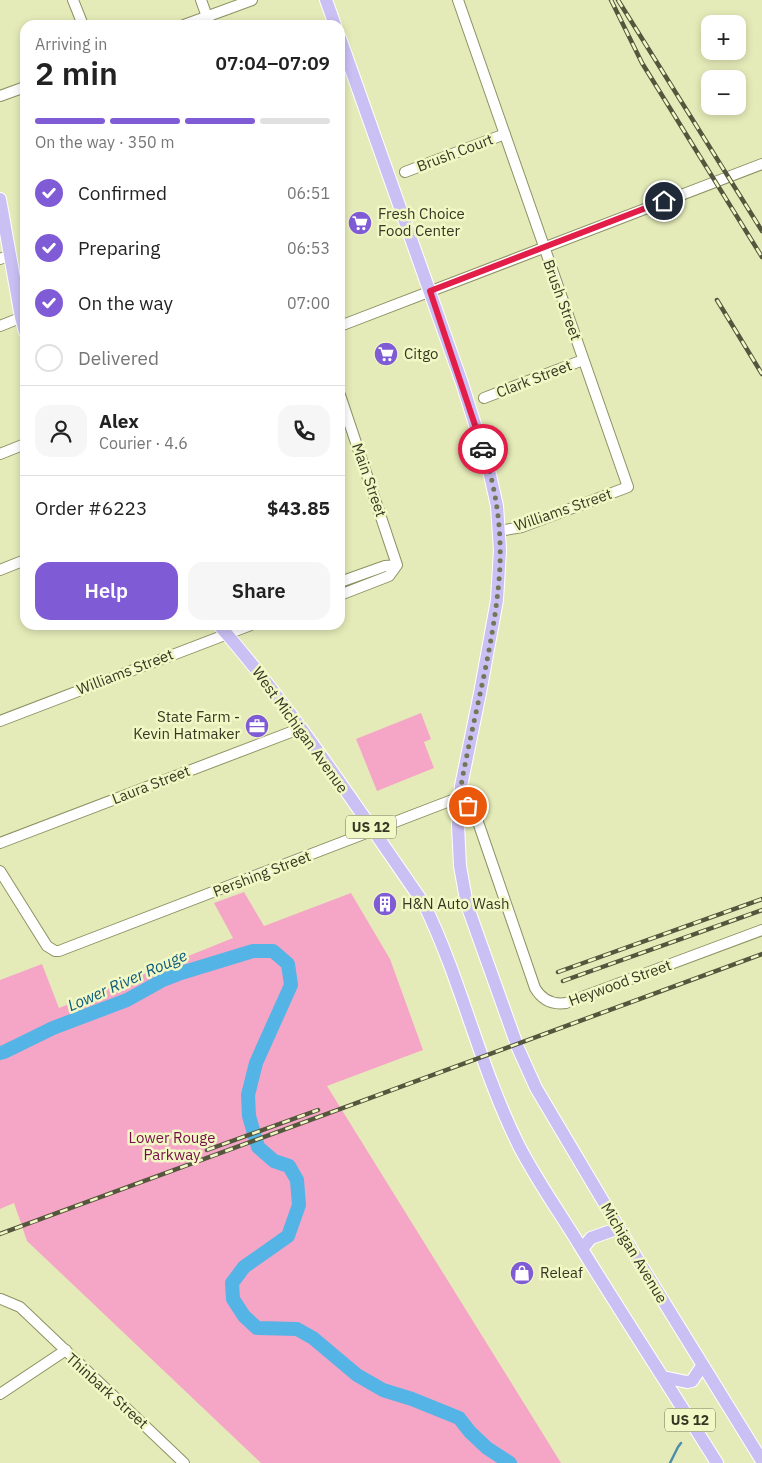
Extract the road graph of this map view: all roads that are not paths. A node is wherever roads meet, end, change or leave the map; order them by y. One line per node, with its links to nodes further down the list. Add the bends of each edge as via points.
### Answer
1 (73, 0): 6 (street)
2 (201, 0): 7 (street)
3 (252, 0): 8 (street)
4 (326, 0): 9 (main road)
5 (458, 0): 13 (street, Brush Street)
6 (81, 20)
7 (209, 20)
8 (211, 20)
9 (333, 20)
10 (345, 52): 19 (main road, US 12)
11 (20, 89): 12 (street)
12 (0, 96)
13 (505, 134): 15 (street, Brush Court); 17 (street, Brush Street)
14 (762, 164): 17 (street)
15 (405, 172)
16 (0, 198): 18 (main road)
17 (543, 247): 19 (street); 24 (street, Brush Street)
18 (5, 257): 20 (main road)
19 (430, 291): 22 (street); 30 (main road, US 12, via 488,466)
20 (20, 306)
21 (20, 317): 23 (street)
22 (345, 324)
23 (0, 326)
24 (584, 360): 25 (street, Clark Street); 29 (street, Brush Street)
25 (484, 398)
26 (345, 409): 32 (street, Main Street)
27 (20, 446): 28 (street)
28 (0, 454)
29 (628, 487): 30 (street, Williams Street, via 522,527)
30 (499, 531): 39 (main road, US 12, via 497,600)
31 (20, 562): 33 (street)
32 (397, 565): 34 (street); 35 (street, via 389,576)
33 (0, 570)
34 (345, 580)
35 (345, 592)
36 (223, 630): 37 (street, Williams Street); 38 (main road, West Michigan Avenue / US 12)
37 (0, 721)
38 (300, 725): 40 (main road, West Michigan Avenue / US 12); 41 (street, Laura Street, via 291,732)
39 (460, 797): 40 (street, Pershing Street); 43 (street, Heywood Street, via 478,822 535,988 547,1001 566,1003); 44 (main road, Michigan Avenue / US 12, via 460,866 467,904 516,1040 536,1088)
40 (373, 831): 42 (street, Pershing Street, via 55,952 47,946); 45 (main road, West Michigan Avenue / US 12, via 424,904 440,935 508,1124)
41 (0, 843)
42 (0, 871)
43 (762, 930)
44 (619, 1228): 45 (main road, via 591,1238); 48 (main road, Michigan Avenue / US 12)
45 (582, 1249): 49 (main road, US 12)
46 (1, 1298): 47 (street, via 20,1307)
47 (66, 1350): 50 (street, Thinbark Street); 52 (street, Thinbark Street)
48 (702, 1366): 49 (main road, via 692,1381); 51 (main road, Michigan Avenue / US 12)
49 (663, 1377): 53 (main road, US 12)
50 (0, 1394)
51 (762, 1461)
52 (184, 1463)
53 (717, 1463)

